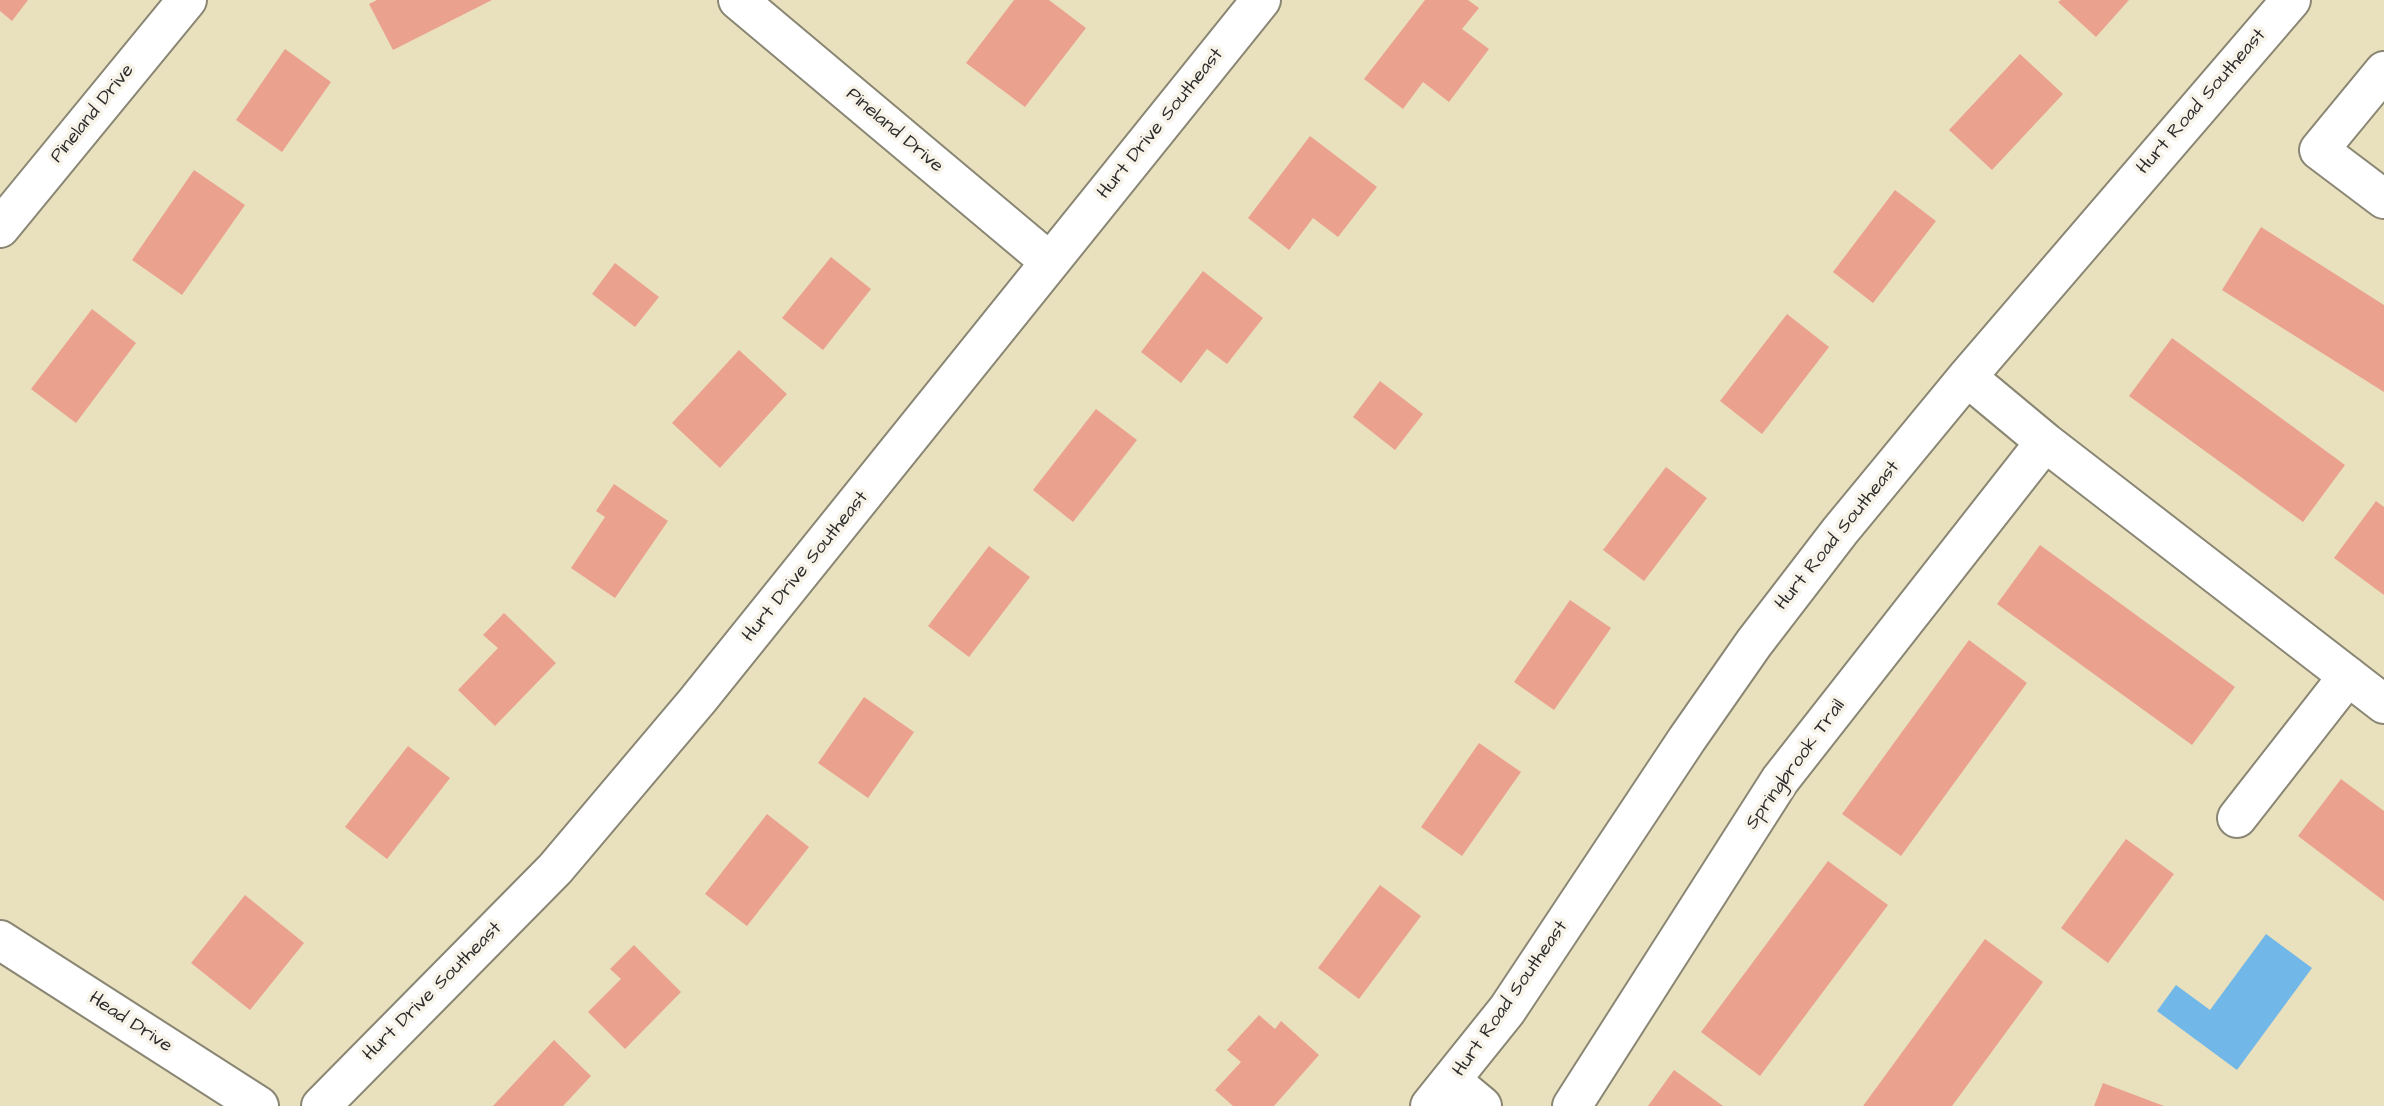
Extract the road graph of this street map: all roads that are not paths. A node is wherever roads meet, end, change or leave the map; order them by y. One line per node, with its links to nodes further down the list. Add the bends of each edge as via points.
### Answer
1 (187, 0): 7 (street, Pineland Drive)
2 (738, 0): 8 (street, Pineland Drive)
3 (1261, 0): 8 (street, Hurt Drive Southeast)
4 (2291, 0): 9 (street, Hurt Road Southeast)
5 (2384, 71): 6 (street, via 2319,150)
6 (2384, 199)
7 (0, 228)
8 (1050, 262): 17 (street, Hurt Drive Southeast, via 697,701 555,869)
9 (1967, 377): 10 (street); 15 (street, Hurt Road Southeast, via 1839,531 1754,643 1507,1010)
10 (2045, 442): 11 (street); 19 (street, Springbrook Trail, via 1780,780)
11 (2348, 676): 12 (street); 13 (street)
12 (2384, 704)
13 (2237, 818)
14 (0, 940): 16 (street, Head Drive)
15 (1441, 1093): 18 (street)
16 (259, 1106)
17 (321, 1106)
18 (1482, 1106)
19 (1572, 1106)

